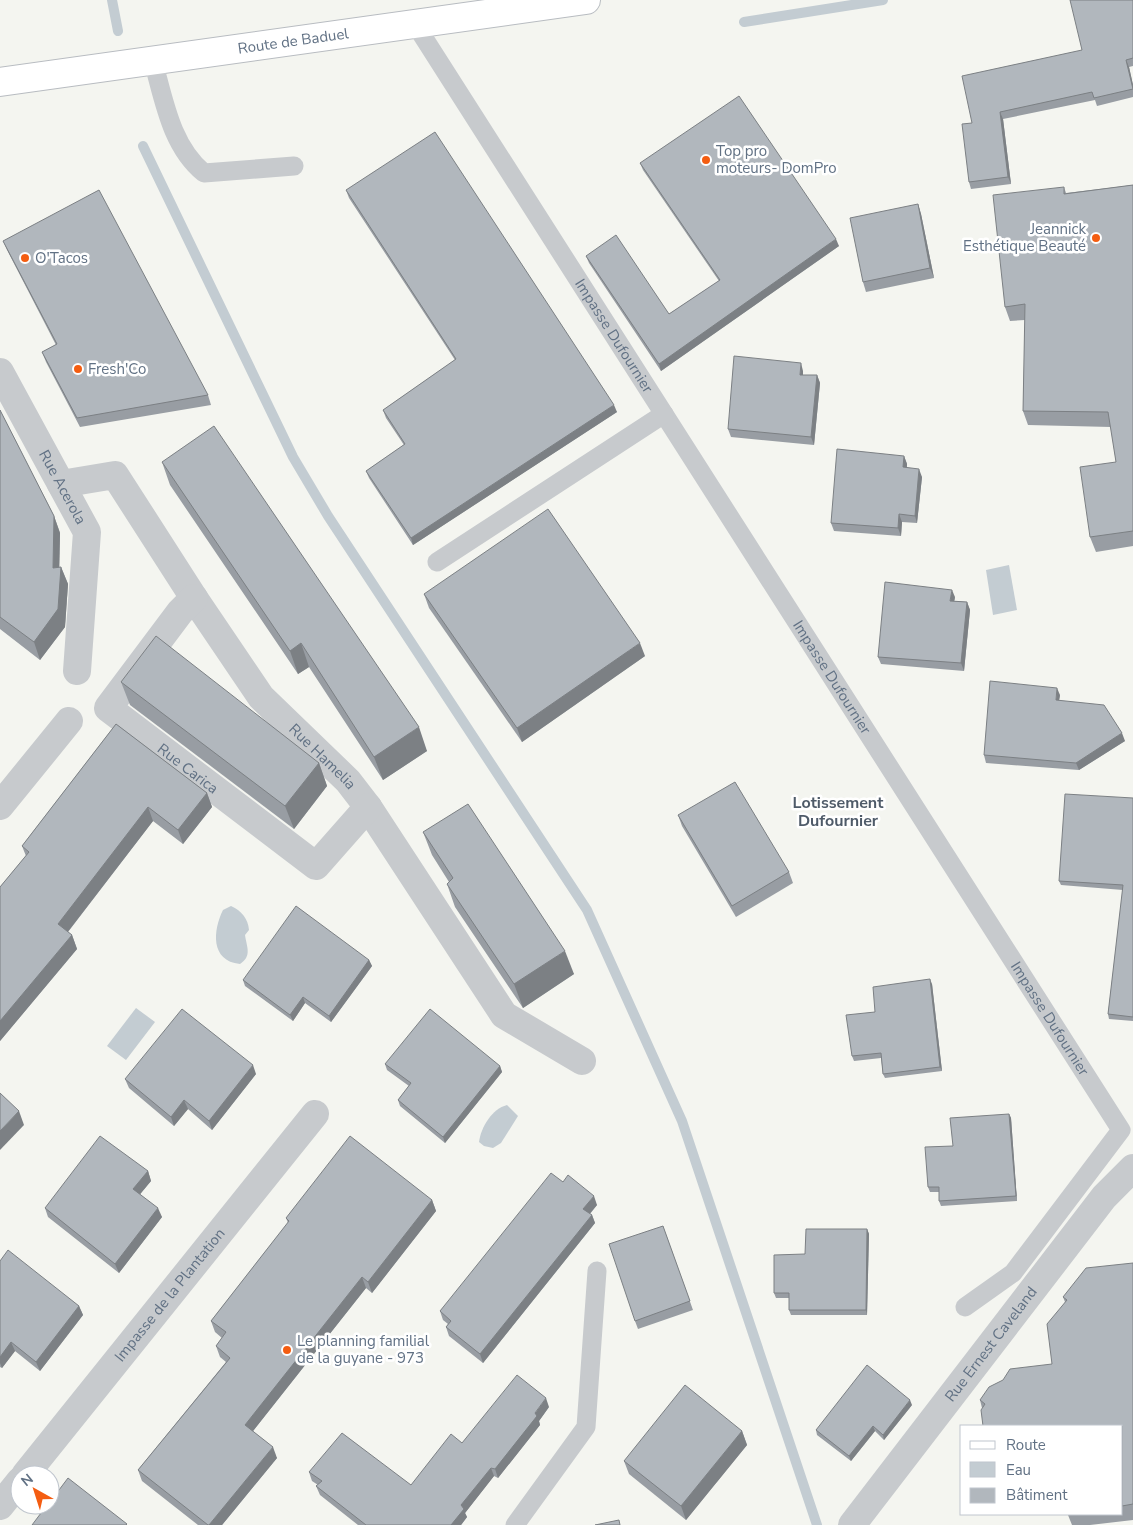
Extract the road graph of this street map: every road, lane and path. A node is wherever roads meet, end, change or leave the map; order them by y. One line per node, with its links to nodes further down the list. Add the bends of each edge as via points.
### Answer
1 (586, 0): 2 (main road, Route de Baduel)
2 (415, 24): 3 (main road, Route de Baduel); 7 (lane, Impasse Dufournier)
3 (153, 61): 4 (main road, Route de Baduel); 5 (lane, via 175,136 191,163 204,173)
4 (0, 82)
5 (294, 166)
6 (0, 372): 8 (street, Rue Acerola)
7 (664, 414): 9 (lane); 19 (lane, Impasse Dufournier, via 1121,1130 1013,1273)
8 (61, 484): 10 (street, Rue Hamelia, via 115,475); 11 (street, Rue Acerola, via 88,532)
9 (437, 562)
10 (194, 598): 14 (street, Rue Hamelia, via 261,697 348,781); 14 (street, Rue Carica, via 108,708 316,866)
11 (77, 671)
12 (69, 720): 13 (street)
13 (0, 806)
14 (368, 807): 15 (street, Rue Hamelia, via 504,1015)
15 (582, 1061)
16 (315, 1114): 20 (street, Impasse de la Plantation)
17 (1133, 1168): 24 (street, Rue Ernest Caveland, via 1104,1197)
18 (597, 1271): 23 (lane, via 586,1427)
19 (965, 1307)
20 (33, 1465)
21 (10, 1494): 22 (street)
22 (0, 1506)
23 (516, 1525)
24 (852, 1525)

